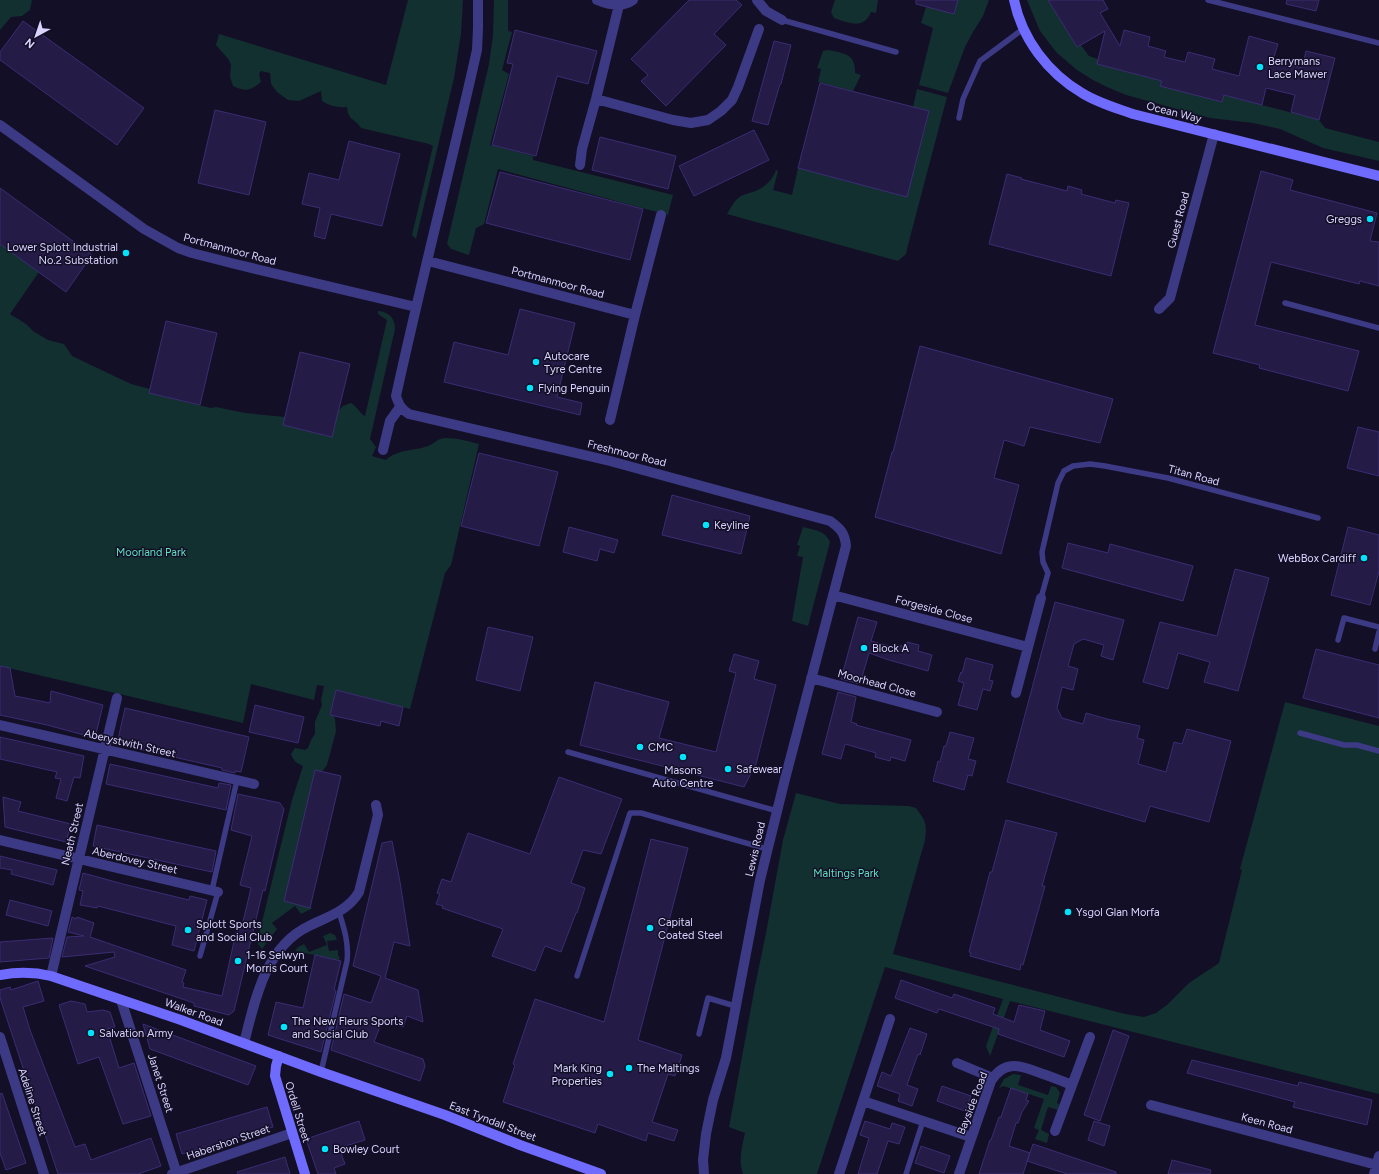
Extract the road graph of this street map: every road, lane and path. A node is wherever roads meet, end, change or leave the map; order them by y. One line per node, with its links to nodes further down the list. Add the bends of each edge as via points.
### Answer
1 (478, 0): 20 (street, via 476,50)
2 (597, 0): 7 (street)
3 (633, 0): 7 (street)
4 (757, 0): 8 (street, via 766,11)
5 (1014, 0): 10 (street, Ocean Way)
6 (1208, 0): 11 (lane)
7 (619, 5): 13 (street)
8 (782, 20): 12 (lane)
9 (759, 29): 13 (street, via 732,100 721,112 708,120 672,120)
10 (1023, 29): 14 (lane, via 980,61 963,99); 16 (street, Ocean Way, via 1036,50 1057,75 1083,94 1113,108)
11 (1379, 43)
12 (896, 52)
13 (596, 99): 17 (street)
14 (958, 118)
15 (0, 125): 22 (street, Portmanmoor Road, via 144,229 178,248 214,259)
16 (1214, 134): 18 (street, Ocean Way); 23 (street, Guest Road, via 1170,298)
17 (580, 165)
18 (1379, 176)
19 (661, 215): 24 (street)
20 (428, 260): 22 (street); 24 (street, Portmanmoor Road)
21 (1285, 304): 25 (lane)
22 (416, 307): 26 (street, via 396,396)
23 (1159, 309)
24 (635, 315): 27 (street)
25 (1379, 328)
26 (400, 407): 28 (street, via 390,421); 30 (street, Freshmoor Road, via 409,414 576,452 777,505 830,521)
27 (610, 420)
28 (382, 450)
29 (1318, 518): 32 (lane, Titan Road, via 1168,478 1090,464 1073,466 1064,472 1058,483 1042,552 1048,573)
30 (844, 534): 31 (street, Lewis Road, via 846,546)
31 (833, 595): 36 (street, Forgeside Close); 38 (street, Lewis Road)
32 (1041, 598): 36 (street)
33 (1379, 627): 35 (lane, via 1344,618)
34 (1379, 632): 37 (lane)
35 (1338, 640)
36 (1028, 647): 39 (street)
37 (1375, 649)
38 (811, 678): 41 (street, Moorhead Close); 50 (street, Lewis Road)
39 (1016, 693)
40 (117, 698): 44 (street, Neath Street)
41 (937, 712)
42 (0, 725): 44 (street, Aberystwith Street)
43 (1300, 733): 45 (lane)
44 (104, 749): 47 (street, Aberystwith Street); 53 (street, Neath Street)
45 (1379, 751)
46 (568, 752): 50 (lane)
47 (237, 780): 48 (street, Aberystwith Street); 54 (lane)
48 (254, 784)
49 (376, 805): 55 (street, via 378,815 359,892 352,902)
50 (777, 811): 52 (street, Lewis Road)
51 (0, 840): 53 (street, Aberdovey Street)
52 (767, 849): 59 (lane, via 641,813 630,813); 61 (street, Lewis Road)
53 (78, 859): 54 (street, Aberdovey Street); 58 (street, Neath Street)
54 (215, 891): 56 (lane)
55 (339, 912): 66 (street, via 295,934 286,941 272,960 262,982); 69 (lane, via 348,950 347,961)
56 (200, 956)
57 (0, 975): 58 (street, Walker Road, via 21,973)
58 (51, 976): 60 (street, Walker Road)
59 (577, 976)
60 (122, 1000): 66 (street, Walker Road); 81 (street, Janet Street)
61 (736, 1006): 63 (lane, via 708,998); 84 (street, Lewis Road, via 726,1058 706,1134)
62 (890, 1019): 73 (street)
63 (699, 1034)
64 (0, 1037): 80 (street, Adeline Street)
65 (1090, 1037): 71 (street)
66 (244, 1043): 67 (street, Walker Road)
67 (279, 1056): 69 (street, Walker Road); 77 (street, Ordell Street, via 275,1076)
68 (957, 1063): 70 (street)
69 (321, 1072): 72 (street, Walker Road)
70 (993, 1078): 71 (street, Bayside Road, via 997,1071 1021,1065); 78 (street, Bayside Road)
71 (1072, 1085): 76 (street)
72 (377, 1091): 83 (street, East Tyndall Street)
73 (863, 1100): 75 (street); 85 (street)
74 (1151, 1105): 79 (street, Keen Road)
75 (923, 1121): 78 (street); 86 (lane)
76 (1055, 1131)
77 (292, 1133): 81 (street, Habershon Street); 82 (street, Ordell Street)
78 (971, 1137): 87 (street, Bayside Road)
79 (1377, 1165)
80 (44, 1174)
81 (175, 1174)
82 (305, 1174)
83 (601, 1174)
84 (704, 1174)
85 (839, 1174)
86 (906, 1174)
87 (959, 1174)

